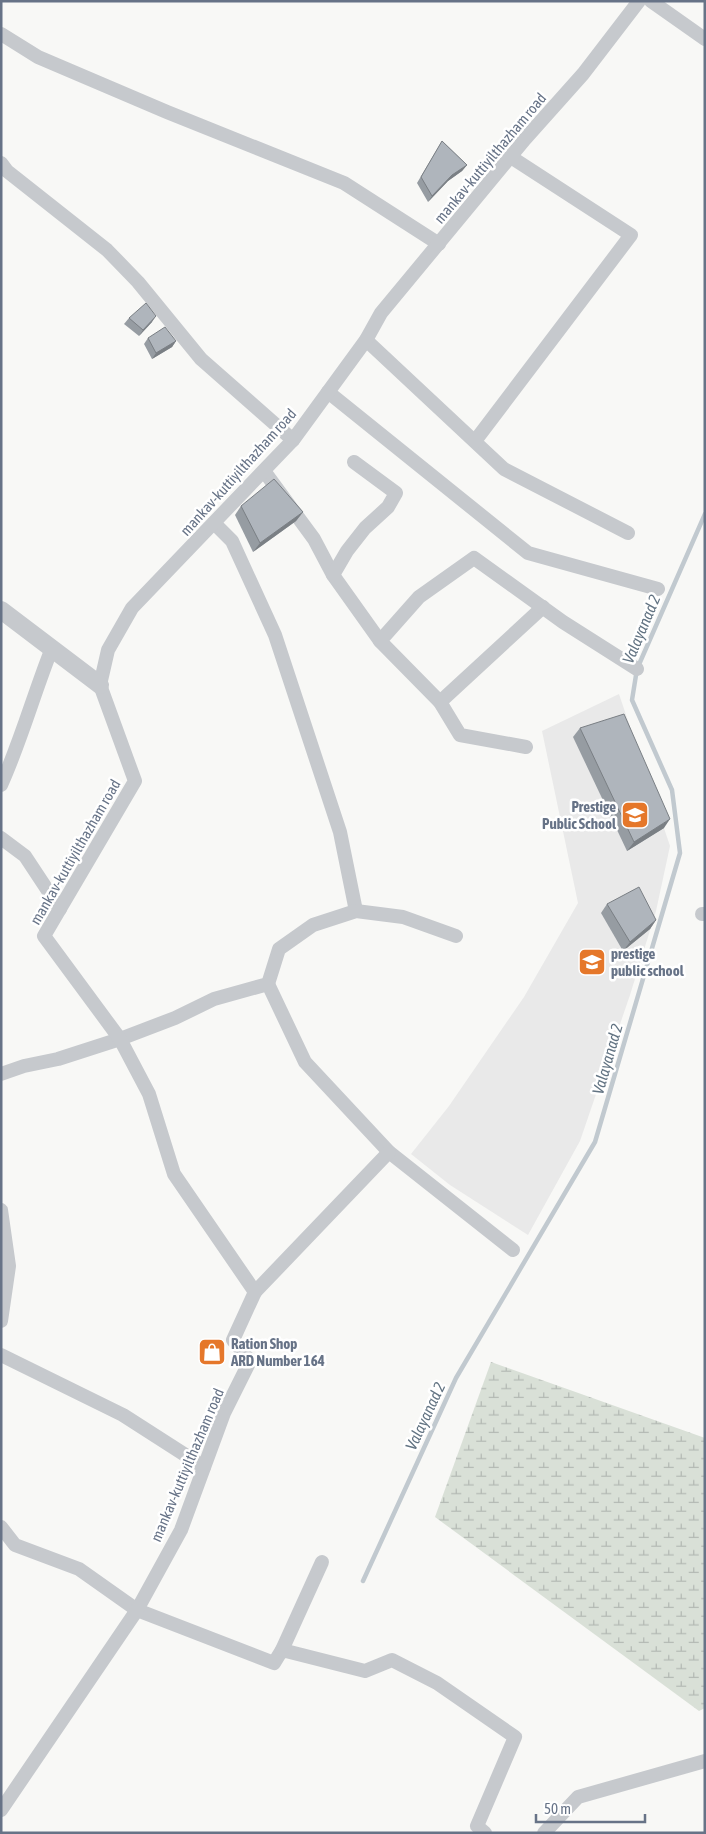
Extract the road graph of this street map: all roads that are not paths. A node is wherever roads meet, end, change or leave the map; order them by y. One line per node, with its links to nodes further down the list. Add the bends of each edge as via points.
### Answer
1 (639, 1): 5 (street, mankav-kuttiyilthazham road, via 583,74)
2 (651, 1): 4 (street)
3 (1, 34): 7 (street, via 38,57 344,183)
4 (705, 39)
5 (511, 157): 7 (street, mankav-kuttiyilthazham road); 11 (street, via 631,235)
6 (1, 163): 10 (street, via 107,250 138,282 201,359)
7 (439, 244): 8 (street, mankav-kuttiyilthazham road, via 381,313)
8 (366, 340): 9 (street, mankav-kuttiyilthazham road); 11 (street)
9 (328, 392): 10 (street, mankav-kuttiyilthazham road); 17 (street, via 528,553)
10 (294, 440): 13 (street, mankav-kuttiyilthazham road)
11 (475, 441): 15 (street, via 504,469)
12 (354, 462): 16 (street, via 396,493 388,507 365,528 347,551)
13 (264, 471): 14 (street, mankav-kuttiyilthazham road); 16 (street, via 314,539)
14 (214, 523): 23 (street, mankav-kuttiyilthazham road, via 132,608 108,650); 29 (street, via 232,541 275,635 340,832)
15 (628, 533)
16 (333, 574): 20 (street)
17 (658, 589)
18 (543, 607): 20 (street, via 474,558 419,597); 22 (street); 24 (street)
19 (1, 610): 21 (street)
20 (380, 641): 24 (street)
21 (52, 648): 23 (street); 26 (street)
22 (637, 669)
23 (100, 685): 28 (street, mankav-kuttiyilthazham road, via 135,781)
24 (440, 702): 25 (street, via 460,735)
25 (526, 747)
26 (1, 785)
27 (1, 838): 28 (street, via 25,856)
28 (60, 910): 32 (street, mankav-kuttiyilthazham road, via 44,936)
29 (356, 911): 30 (street, via 403,917); 31 (street, via 313,926 278,949)
30 (456, 936)
31 (268, 984): 32 (street, via 214,999); 34 (street, via 304,1062)
32 (120, 1039): 33 (street); 37 (street, mankav-kuttiyilthazham road, via 149,1094 174,1174)
33 (1, 1074)
34 (389, 1152): 36 (street); 37 (street)
35 (1, 1210): 38 (street, via 9,1266)
36 (513, 1250)
37 (255, 1292): 40 (street, mankav-kuttiyilthazham road, via 233,1340 250,1361 224,1413)
38 (1, 1320)
39 (1, 1355): 40 (street, via 124,1415)
40 (204, 1467): 43 (street, mankav-kuttiyilthazham road, via 181,1530)
41 (1, 1527): 43 (street, via 15,1545 79,1569)
42 (322, 1562): 44 (street)
43 (137, 1610): 44 (street, via 274,1662); 46 (street, mankav-kuttiyilthazham road)
44 (282, 1650): 47 (street, via 365,1671 392,1660 437,1683 515,1736 477,1826)
45 (705, 1761): 48 (street, via 578,1797)
46 (1, 1810)
47 (485, 1833)
48 (544, 1833)

